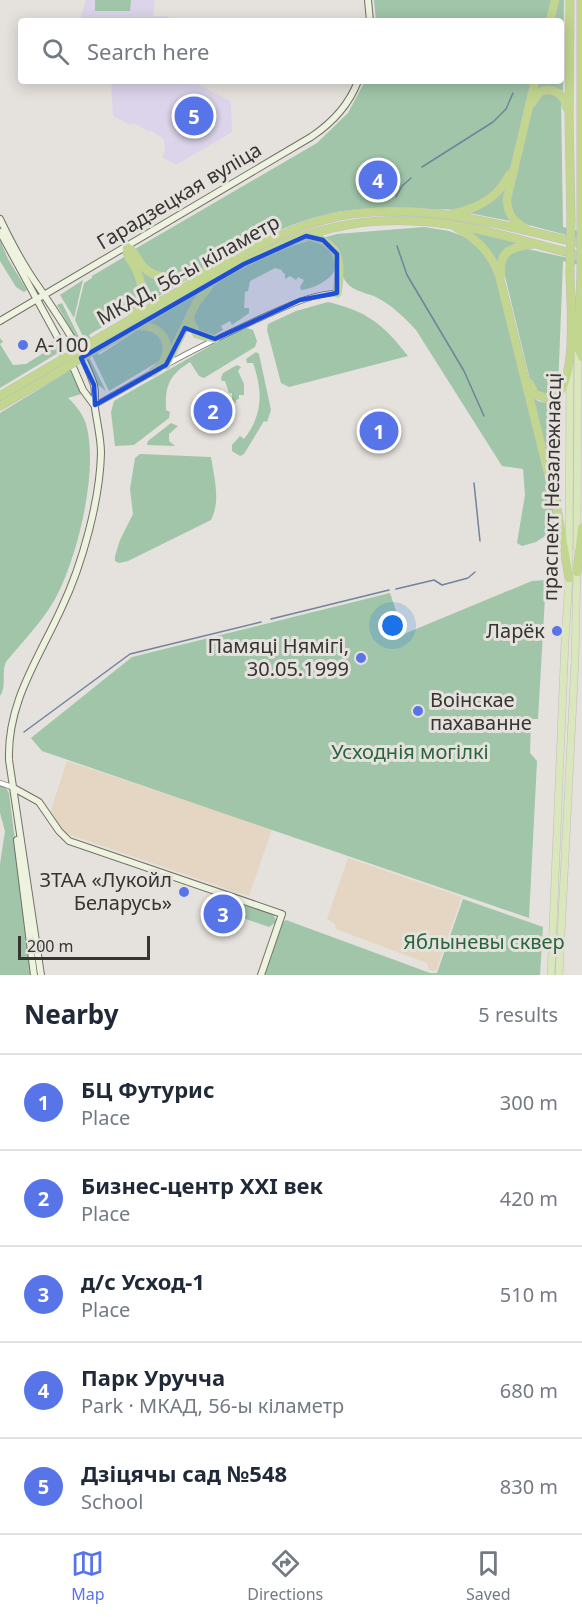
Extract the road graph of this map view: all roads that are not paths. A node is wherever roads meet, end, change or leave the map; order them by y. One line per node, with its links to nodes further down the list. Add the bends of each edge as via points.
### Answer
1 (368, 0): 5 (main road)
2 (555, 0): 6 (highway)
3 (570, 0): 11 (highway, праспект Незалежнасці)
4 (581, 0): 10 (highway, праспект Незалежнасці)
5 (370, 18)
6 (551, 18)
7 (356, 84): 23 (main road, Гарадзецкая вуліца, via 338,114 314,135)
8 (534, 84): 12 (highway)
9 (582, 103): 10 (highway)
10 (580, 112): 16 (highway, праспект Незалежнасці)
11 (569, 115): 12 (highway, via 562,96 544,90 534,97); 40 (highway, праспект Незалежнасці, bridge)
12 (525, 118): 13 (highway)
13 (516, 153): 14 (highway, via 506,181 495,195 477,207); 19 (highway, via 507,205 514,220)
14 (448, 215): 19 (highway, МКАД, 56-ы кіламетр); 25 (highway, МКАД, 56-ы кіламетр, via 398,212 326,219 288,232)
15 (0, 219): 29 (main road)
16 (581, 222): 26 (highway, праспект Незалежнасці, bridge)
17 (452, 225): 20 (highway, МКАД, 56-ы кіламетр, via 371,222); 21 (highway, МКАД, 56-ы кіламетр); 48 (highway, via 486,250 500,275)
18 (0, 232): 30 (main road)
19 (533, 232): 22 (highway, МКАД, 56-ы кіламетр)
20 (306, 236): 27 (highway, МКАД, 56-ы кіламетр); 28 (highway, via 323,240 337,254)
21 (534, 244): 24 (highway, МКАД, 56-ы кіламетр); 40 (highway, via 506,252 501,261 530,387 539,397 554,399 562,392)
22 (582, 244)
23 (126, 247): 25 (highway, via 145,268 168,278 191,276); 29 (main road, Гарадзецкая вуліца); 32 (highway, via 142,287 140,304)
24 (582, 256)
25 (227, 263): 32 (highway, МКАД, 56-ы кіламетр)
26 (581, 275): 37 (highway, праспект Незалежнасці)
27 (215, 280): 31 (highway); 34 (highway, МКАД, 56-ы кіламетр)
28 (337, 293): 35 (street, via 300,300)
29 (44, 295): 30 (main road, Гарадзецкая вуліца); 44 (main road, via 94,385)
30 (37, 300): 33 (main road, Гарадзецкая вуліца); 44 (main road)
31 (190, 316): 35 (highway, via 197,334); 39 (highway)
32 (129, 320): 36 (highway, МКАД, 56-ы кіламетр)
33 (0, 321)
34 (137, 326): 36 (highway, МКАД, 56-ы кіламетр); 41 (highway, via 155,329 167,344 165,360)
35 (215, 339): 39 (street)
36 (96, 345): 42 (highway, МКАД, 56-ы кіламетр, bridge)
37 (578, 348): 38 (highway); 47 (main road, праспект Незалежнасці)
38 (582, 357)
39 (166, 365): 41 (street)
40 (570, 366): 48 (main road, праспект Незалежнасці)
41 (153, 372): 44 (street)
42 (48, 373): 43 (highway, МКАД, 56-ы кіламетр); 45 (highway, МКАД, 56-ы кіламетр)
43 (0, 396)
44 (95, 405): 50 (main road, via 101,450 94,503 67,598 13,713 9,752)
45 (0, 406)
46 (582, 528): 47 (highway)
47 (577, 572): 56 (main road, праспект Незалежнасці)
48 (570, 578): 55 (main road, праспект Незалежнасці)
49 (0, 783): 50 (street)
50 (12, 787): 51 (main road); 54 (main road, via 39,802 69,841 282,914)
51 (18, 825): 52 (main road); 53 (main road)
52 (34, 975)
53 (41, 975)
54 (261, 975)
55 (551, 975)
56 (560, 975)

